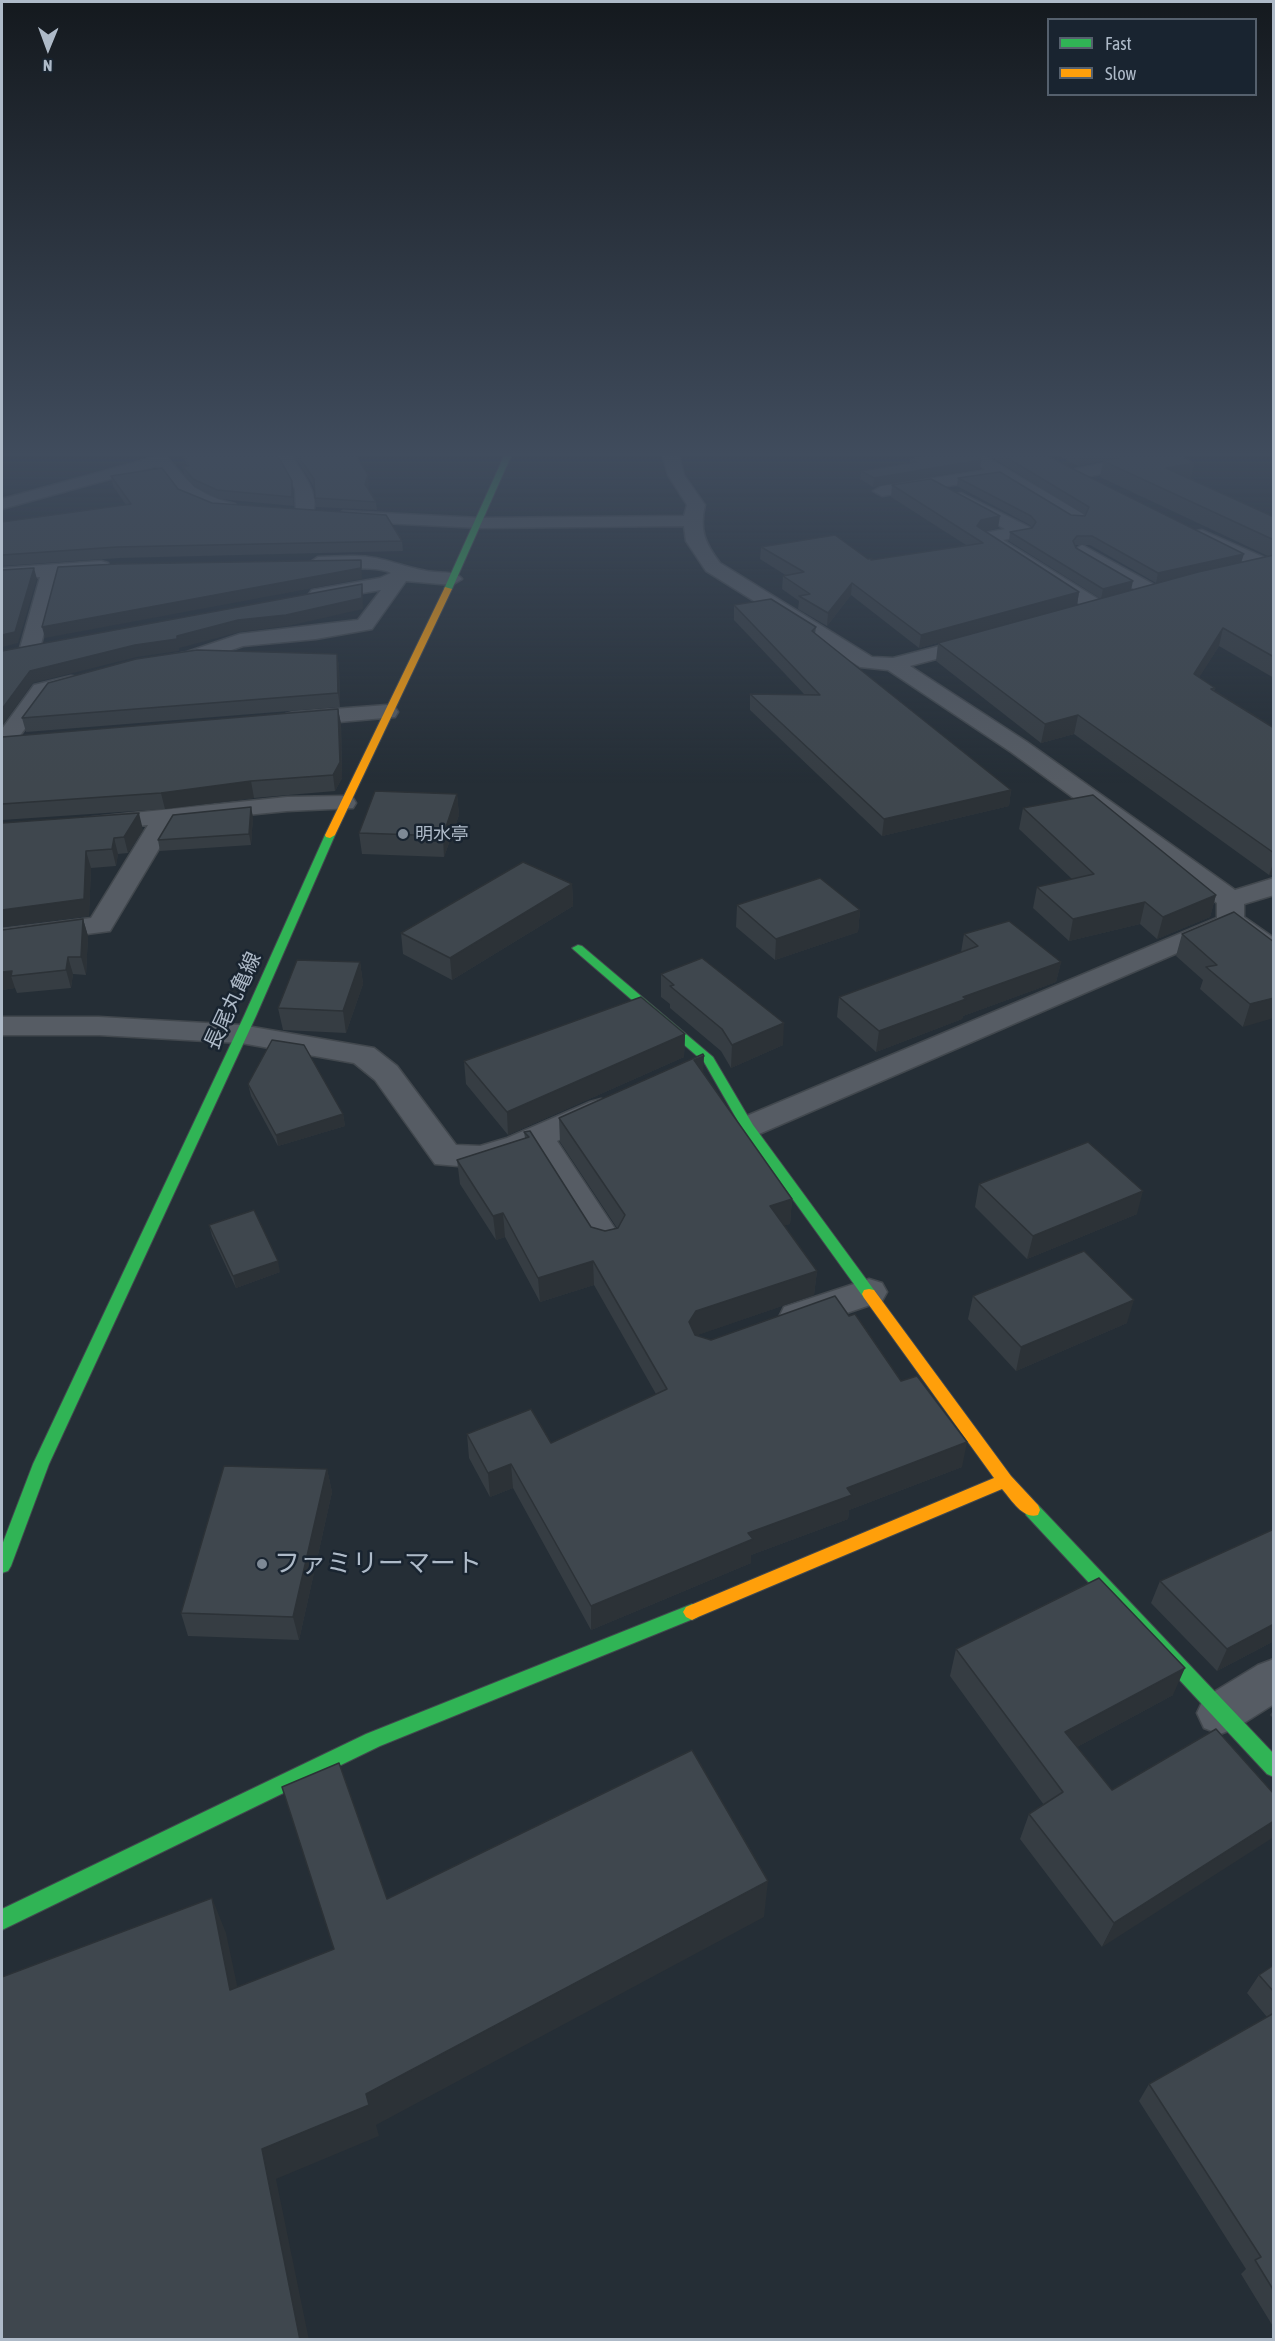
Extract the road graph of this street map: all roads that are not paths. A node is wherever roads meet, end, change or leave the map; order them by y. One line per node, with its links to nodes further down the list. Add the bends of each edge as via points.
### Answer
1 (387, 565): 11 (street, via 394,566)
2 (459, 565): 12 (main road, 長尾丸亀線)
3 (712, 565): 19 (street, via 867,663)
4 (1030, 565): 14 (street)
5 (1112, 565): 14 (street, via 1163,590)
6 (1263, 565): 9 (street)
7 (119, 566): 8 (street)
8 (51, 571): 10 (street); 17 (street, via 21,650)
9 (1233, 572)
10 (2, 574)
11 (402, 575): 12 (street); 13 (street, via 385,583); 18 (street, via 365,625 240,640 191,658)
12 (452, 579): 21 (main road, 長尾丸亀線)
13 (297, 598)
14 (1099, 608): 15 (street)
15 (1077, 614)
16 (1000, 636): 19 (street)
17 (53, 644)
18 (148, 663)
19 (893, 664): 29 (street, via 1019,747)
20 (89, 676): 24 (street, via 42,690)
21 (387, 711): 22 (street); 25 (main road, 長尾丸亀線)
22 (271, 721)
23 (26, 741): 24 (street)
24 (2, 744)
25 (344, 803): 26 (street, via 287,804); 34 (main road, 長尾丸亀線)
26 (165, 818): 27 (street); 30 (street, via 100,926)
27 (72, 825)
28 (1274, 886): 29 (street)
29 (1231, 910): 32 (street); 38 (street)
30 (2, 937)
31 (578, 948): 35 (main road)
32 (1274, 951)
33 (2, 1026): 34 (street, via 99,1026)
34 (241, 1034): 39 (street, via 363,1055 386,1073 447,1156 481,1157); 44 (main road, 長尾丸亀線, via 41,1464)
35 (709, 1060): 36 (street); 38 (main road)
36 (677, 1075)
37 (624, 1099): 39 (street)
38 (748, 1127): 41 (main road)
39 (538, 1137): 40 (street)
40 (606, 1241)
41 (869, 1292): 42 (street); 43 (main road)
42 (762, 1330)
43 (1005, 1481): 46 (main road); 48 (main road, via 373,1740)
44 (2, 1566)
45 (1274, 1679): 46 (street)
46 (1220, 1713): 47 (main road)
47 (1274, 1768)
48 (2, 1920)

